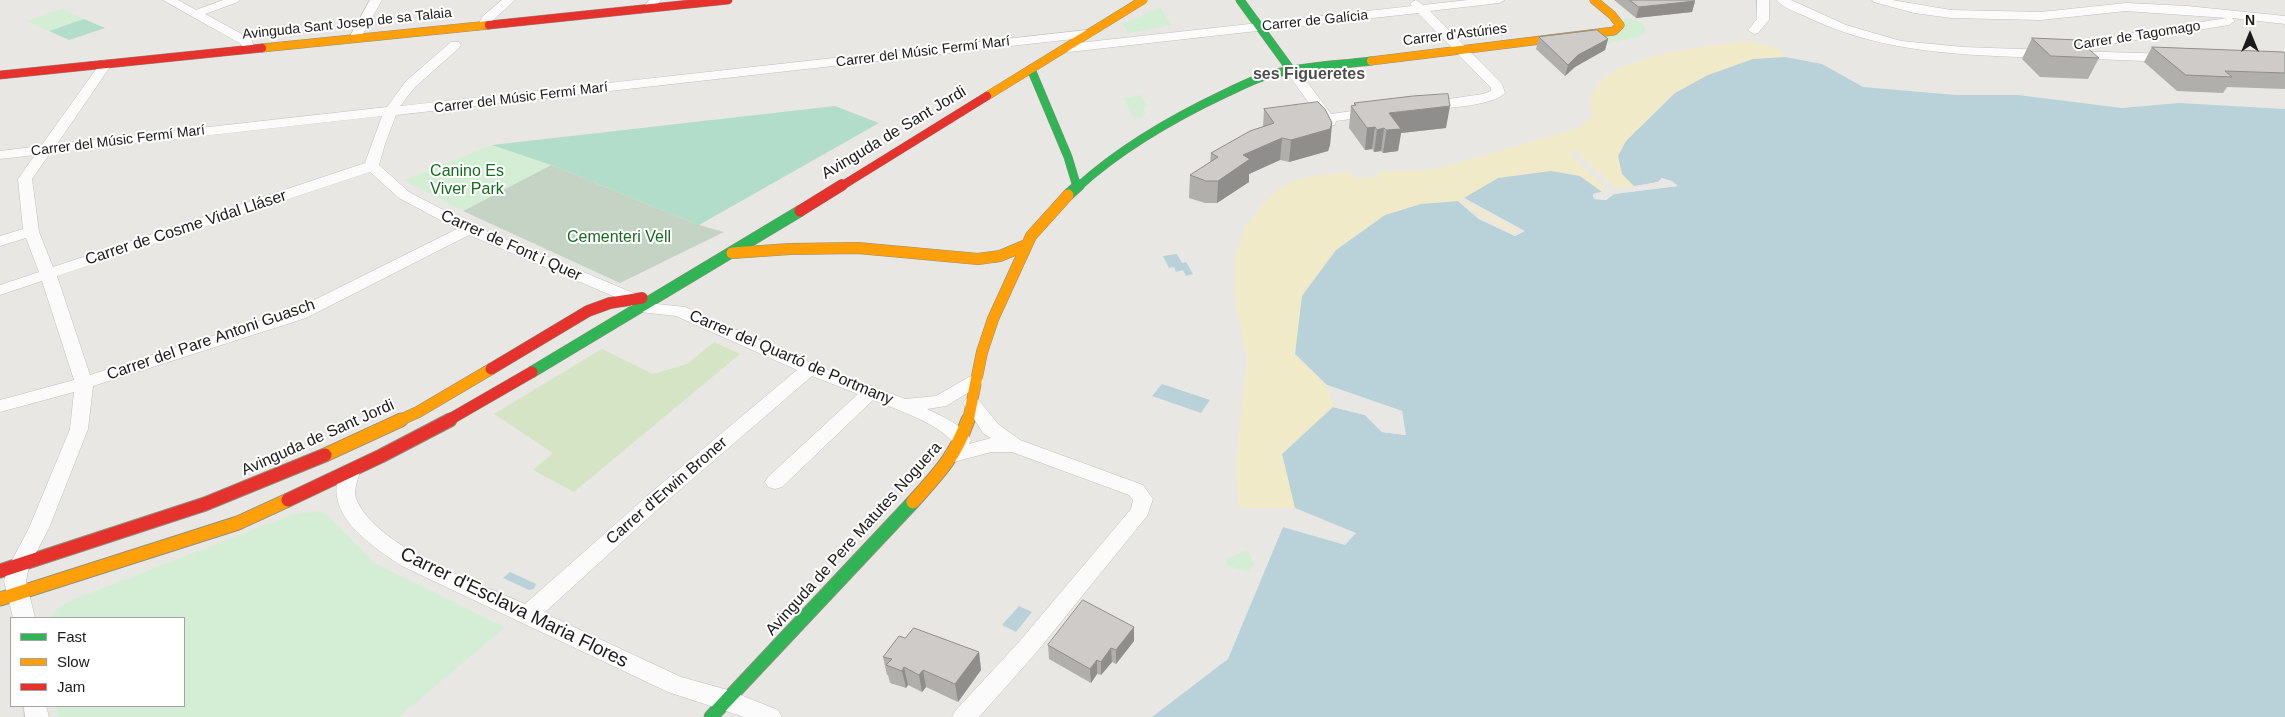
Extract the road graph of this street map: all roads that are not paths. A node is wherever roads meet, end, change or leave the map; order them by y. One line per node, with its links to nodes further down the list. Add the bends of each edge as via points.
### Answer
1 (169, 0): 15 (street)
2 (234, 0): 15 (street)
3 (376, 0): 23 (street)
4 (509, 0): 18 (street)
5 (728, 0): 13 (street, Avinguda Sant Josep de sa Talaia)
6 (1142, 0): 19 (street, Avinguda de Sant Jordi)
7 (1240, 0): 20 (street)
8 (1499, 0): 14 (street, Carrer de Galícia)
9 (1594, 0): 28 (street, Carrer d'Astúries, via 1620,26 1614,31)
10 (1763, 0): 21 (street, via 1763,20)
11 (1782, 0): 29 (street, via 1839,27 1894,43 1945,50)
12 (1878, 0): 16 (street, via 1951,14 2041,16 2126,7)
13 (652, 4): 18 (street, Avinguda Sant Josep de sa Talaia)
14 (1416, 4): 20 (street, Carrer de Galícia); 28 (street)
15 (196, 14): 26 (street, via 247,42)
16 (2239, 16): 17 (street); 29 (street, Carrer de Tagomago, via 2226,22)
17 (2285, 20)
18 (484, 25): 23 (street, Avinguda Sant Josep de sa Talaia)
19 (1102, 25): 22 (street, Avinguda de Sant Jordi); 24 (street, Carrer de Galícia, via 1109,35)
20 (1259, 27): 24 (street, Carrer de Galícia); 33 (street)
21 (1754, 30)
22 (1087, 34): 27 (street, Avinguda de Sant Jordi); 39 (street, Carrer del Músic Fermí Marí)
23 (355, 38): 26 (street, Avinguda Sant Josep de sa Talaia)
24 (1132, 41): 27 (street, Carrer de Galícia)
25 (454, 45): 39 (street, via 413,80)
26 (249, 49): 31 (street, Avinguda Sant Josep de sa Talaia)
27 (1064, 49): 32 (street, Avinguda de Sant Jordi)
28 (1460, 50): 33 (street, Carrer d'Astúries); 37 (street, via 1497,87 1498,93 1486,98)
29 (2034, 54): 30 (street)
30 (2184, 58)
31 (106, 64): 34 (street, Avinguda Sant Josep de sa Talaia); 40 (street)
32 (1031, 69): 35 (street, Avinguda de Sant Jordi); 36 (street)
33 (1292, 70): 38 (street, via 1331,122); 43 (street, Avinguda de Pere Matutes Noguera, via 1260,78 1217,97)
34 (0, 75)
35 (1004, 85): 36 (street); 46 (street, Avinguda de Sant Jordi)
36 (1038, 89): 42 (street)
37 (1408, 108)
38 (1388, 110)
39 (389, 112): 40 (street, Carrer del Músic Fermí Marí); 44 (street)
40 (44, 150): 41 (street, Carrer del Músic Fermí Marí); 48 (street, via 25,179)
41 (0, 155)
42 (1069, 160): 43 (street); 45 (street)
43 (1109, 162): 45 (street, Avinguda de Pere Matutes Noguera)
44 (372, 166): 47 (street, Carrer de Font i Quer, via 392,190); 55 (street, Carrer de Cosme Vidal Lláser)
45 (1077, 187): 50 (street, Avinguda de Pere Matutes Noguera, via 1042,221)
46 (777, 223): 51 (street, via 776,240); 52 (street, Avinguda de Sant Jordi)
47 (469, 229): 60 (street, Carrer de Font i Quer); 64 (street, Carrer del Pare Antoni Guasch, via 300,314)
48 (31, 232): 49 (street); 55 (street)
49 (0, 241)
50 (1026, 245): 53 (street, via 995,257); 57 (street, Avinguda de Pere Matutes Noguera)
51 (790, 248): 52 (street); 53 (street, via 858,248)
52 (727, 254): 59 (street, Avinguda de Sant Jordi)
53 (964, 258): 54 (street)
54 (986, 270)
55 (48, 274): 58 (street, Carrer de Cosme Vidal Lláser); 64 (street)
56 (997, 278): 57 (street)
57 (1007, 288): 63 (street, Avinguda de Pere Matutes Noguera, via 989,328)
58 (0, 290)
59 (669, 290): 60 (street, Avinguda de Sant Jordi); 61 (street, Carrer del Quartó de Portmany)
60 (635, 303): 61 (street, Carrer del Quartó de Portmany); 71 (street, Avinguda de Sant Jordi, via 622,316 510,386); 73 (street, Avinguda de Sant Jordi, via 610,303 588,311 418,412 277,477)
61 (679, 311): 62 (street, Carrer del Quartó de Portmany)
62 (810, 369): 65 (street, Carrer del Quartó de Portmany); 76 (street, Carrer d'Erwin Broner, via 661,495)
63 (975, 381): 66 (street, Avinguda de Pere Matutes Noguera); 67 (street, Carrer del Quartó de Portmany, via 940,402)
64 (84, 383): 68 (street, Carrer del Pare Antoni Guasch); 73 (street, via 79,429 39,528)
65 (870, 393): 67 (street, Carrer del Quartó de Portmany); 72 (street)
66 (972, 404): 69 (street, via 991,429); 70 (street, Avinguda de Pere Matutes Noguera)
67 (903, 405): 70 (street, Carrer del Quartó de Portmany, via 949,428)
68 (0, 406)
69 (1013, 445): 70 (street); 81 (street, via 1136,490 1143,499 1140,511 1027,648)
70 (958, 448): 78 (street, Avinguda de Pere Matutes Noguera, via 932,482)
71 (350, 472): 75 (street, Avinguda de Sant Jordi, via 238,523); 76 (street, Carrer d'Esclava Maria Flores, via 345,496 357,520 382,542 410,560)
72 (775, 482)
73 (19, 566): 74 (street, Avinguda de Sant Jordi); 75 (street)
74 (0, 571)
75 (9, 597): 77 (street, via 24,612)
76 (526, 616): 78 (street, Carrer d'Esclava Maria Flores, via 676,685)
77 (24, 617)
78 (728, 700): 79 (street, Avinguda de Pere Matutes Noguera); 80 (street, Carrer d'Esclava Maria Flores)
79 (711, 717)
80 (770, 717)
81 (964, 717)

